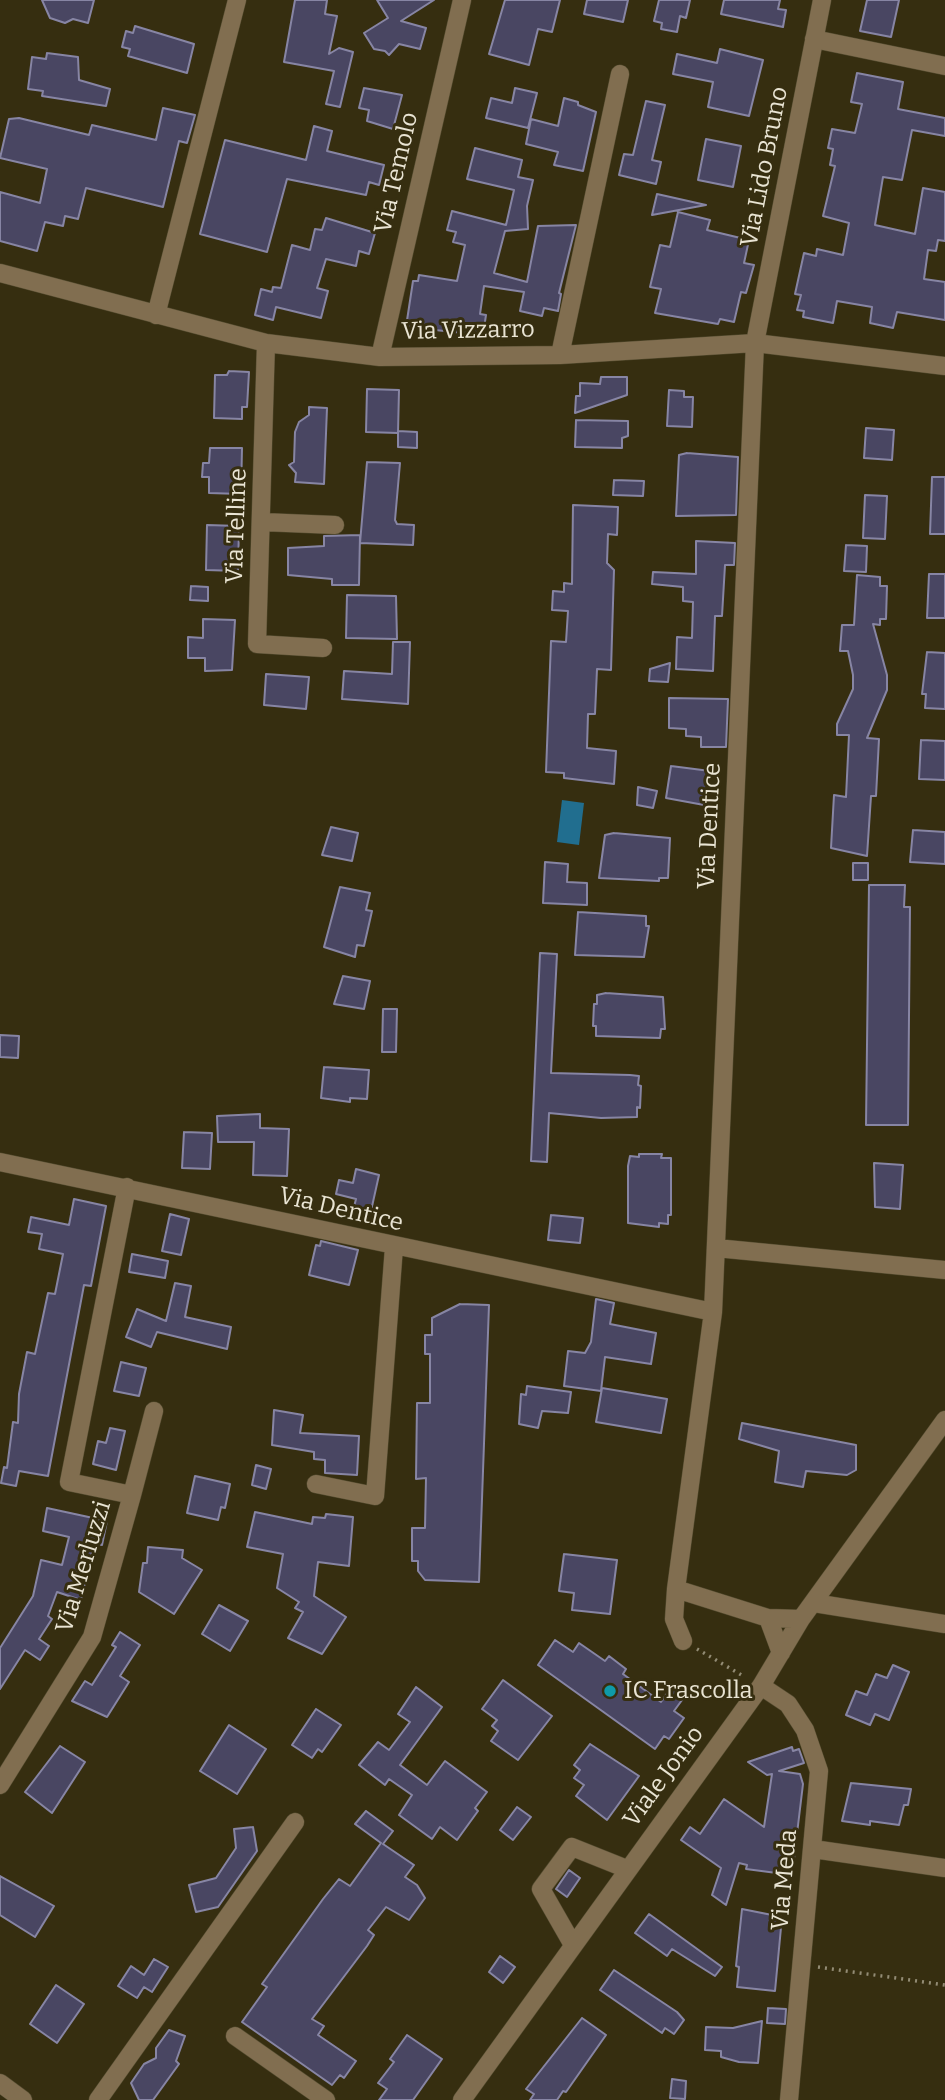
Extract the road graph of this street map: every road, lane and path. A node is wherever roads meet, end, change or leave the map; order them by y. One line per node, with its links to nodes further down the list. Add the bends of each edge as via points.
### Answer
1 (237, 0): 8 (street)
2 (462, 0): 12 (street, Via Temolo)
3 (822, 0): 4 (street, Via Lido Bruno)
4 (814, 39): 5 (street); 10 (street, Via Lido Bruno)
5 (945, 66)
6 (620, 74): 11 (street)
7 (0, 273): 8 (street, Via Vizzarro)
8 (156, 315): 9 (street, Via Vizzarro)
9 (266, 343): 12 (street, Via Vizzarro); 14 (street, Via Telline)
10 (755, 343): 11 (street, Via Vizzarro); 13 (street, Via Vizzarro); 20 (street, Via Dentice)
11 (560, 355): 12 (street, Via Vizzarro)
12 (380, 356)
13 (945, 366)
14 (261, 522): 15 (street); 16 (street, Via Telline, via 257,644)
15 (335, 525)
16 (323, 649)
17 (0, 1162): 18 (street, Via Dentice)
18 (127, 1187): 19 (street, Via Dentice); 26 (street, Via Merluzzi, via 69,1482)
19 (394, 1247): 22 (street, Via Dentice); 25 (street, via 375,1496)
20 (716, 1248): 21 (street); 22 (street, Via Dentice)
21 (945, 1270)
22 (713, 1312): 27 (street, Via Dentice)
23 (153, 1411): 26 (street)
24 (945, 1420): 28 (street, Viale Jonio)
25 (316, 1484)
26 (132, 1495): 35 (street, Via Merluzzi, via 92,1637)
27 (676, 1589): 29 (street); 32 (street, Via Dentice, via 674,1619)
28 (814, 1603): 30 (street, Viale Jonio); 31 (street)
29 (768, 1618): 30 (street); 33 (street)
30 (802, 1619): 33 (street, Viale Jonio)
31 (945, 1624)
32 (683, 1642): 34 (path)
33 (781, 1653): 34 (street, Viale Jonio)
34 (761, 1686): 37 (street, Via Meda, via 788,1704 806,1730 818,1772); 39 (street, Viale Jonio)
35 (0, 1785)
36 (295, 1822): 47 (street)
37 (813, 1849): 38 (street); 41 (street, Via Meda)
38 (945, 1868)
39 (627, 1869): 40 (street, Viale Jonio); 40 (street, via 572,1847 541,1889)
40 (573, 1945): 45 (street, Viale Jonio)
41 (802, 1964): 42 (path); 49 (street, Via Meda)
42 (945, 1985)
43 (235, 2036): 48 (street)
44 (0, 2083): 46 (street)
45 (469, 2098)
46 (23, 2100)
47 (98, 2100)
48 (326, 2100)
49 (789, 2100)

